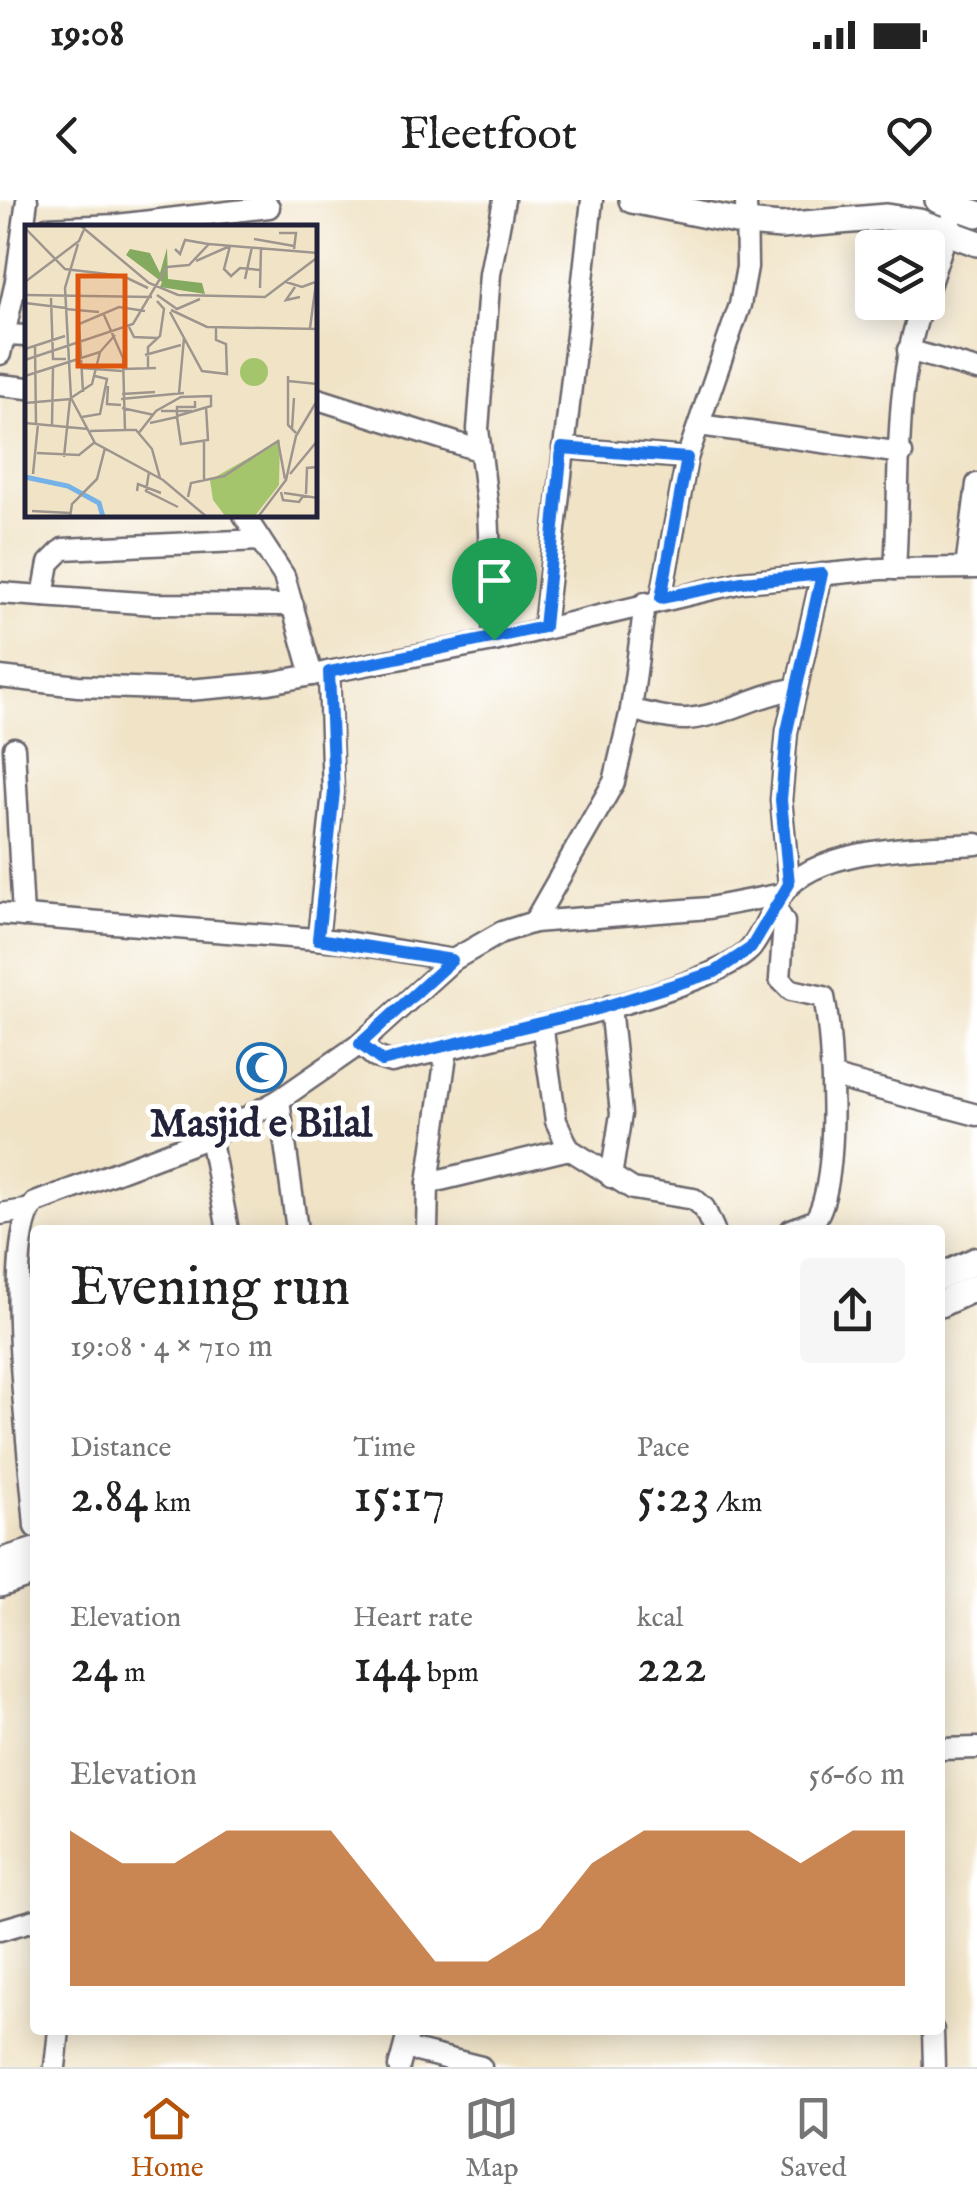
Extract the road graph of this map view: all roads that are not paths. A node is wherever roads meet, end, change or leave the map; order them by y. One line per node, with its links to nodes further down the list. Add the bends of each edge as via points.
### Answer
1 (27, 200): 8 (street)
2 (504, 200): 23 (street, via 490,274)
3 (592, 200): 22 (street)
4 (632, 200): 7 (street)
5 (957, 206): 10 (street)
6 (268, 212): 9 (street)
7 (746, 212): 10 (street, via 781,226 886,217); 21 (street, via 740,305)
8 (26, 225)
9 (117, 225)
10 (948, 232): 12 (street); 13 (street)
11 (25, 233): 15 (street)
12 (945, 241)
13 (977, 243)
14 (917, 320): 16 (street)
15 (2, 345)
16 (908, 350): 17 (street); 24 (street)
17 (977, 370)
18 (0, 385): 19 (street)
19 (25, 388)
20 (318, 399): 23 (street)
21 (698, 425): 24 (street); 25 (street)
22 (562, 448): 25 (street); 36 (street)
23 (478, 450): 37 (street)
24 (902, 453): 30 (street)
25 (687, 458): 34 (street)
26 (977, 484): 29 (street)
27 (246, 518): 28 (street)
28 (260, 540): 33 (street, via 63,549 49,563); 35 (street)
29 (972, 568): 30 (street)
30 (895, 569): 31 (street)
31 (822, 574): 34 (street); 40 (street)
32 (0, 593): 33 (street)
33 (43, 596): 35 (street)
34 (653, 600): 36 (street); 41 (street)
35 (293, 604): 38 (street)
36 (544, 627): 37 (street)
37 (494, 640): 38 (street)
38 (321, 674): 39 (street, via 188,690); 48 (street, via 334,792)
39 (0, 677)
40 (795, 689): 41 (street, via 692,718); 44 (street, via 781,800)
41 (631, 710): 47 (street, via 614,782)
42 (14, 748): 46 (street)
43 (977, 844): 44 (street, via 855,857 819,867)
44 (782, 894): 47 (street, via 694,910); 50 (street, via 751,948 733,963); 54 (street, via 780,979 791,990 824,997)
45 (0, 914): 46 (street)
46 (24, 916): 48 (street)
47 (534, 922): 49 (street)
48 (318, 939): 49 (street)
49 (452, 960): 52 (street)
50 (610, 1006): 51 (street); 59 (street, via 621,1114)
51 (542, 1025): 53 (street); 58 (street, via 556,1121)
52 (360, 1044): 53 (street, via 391,1062); 55 (street)
53 (447, 1048): 60 (street)
54 (834, 1076): 56 (street); 67 (street, via 825,1200 814,1221)
55 (279, 1100): 57 (street); 64 (street)
56 (977, 1115)
57 (210, 1137): 61 (street); 63 (street)
58 (569, 1149): 59 (street); 60 (street)
59 (612, 1177): 66 (street, via 655,1195 694,1199)
60 (428, 1183): 65 (street)
61 (26, 1210): 62 (street); 72 (street, via 18,1225 13,1293)
62 (0, 1214)
63 (227, 1225)
64 (296, 1225)
65 (427, 1225)
66 (712, 1225)
67 (804, 1225)
68 (977, 1260): 69 (street)
69 (945, 1275)
70 (977, 1287): 71 (street)
71 (945, 1302)
72 (30, 1474)
73 (30, 1553): 74 (street)
74 (0, 1562)
75 (30, 1574): 76 (street)
76 (0, 1584)
77 (977, 1748): 78 (street)
78 (945, 1749)
79 (30, 1921): 80 (street)
80 (0, 1930)
81 (58, 2035): 84 (street)
82 (933, 2035): 86 (street)
83 (404, 2048): 85 (street)
84 (55, 2067)
85 (481, 2067)
86 (934, 2067)

